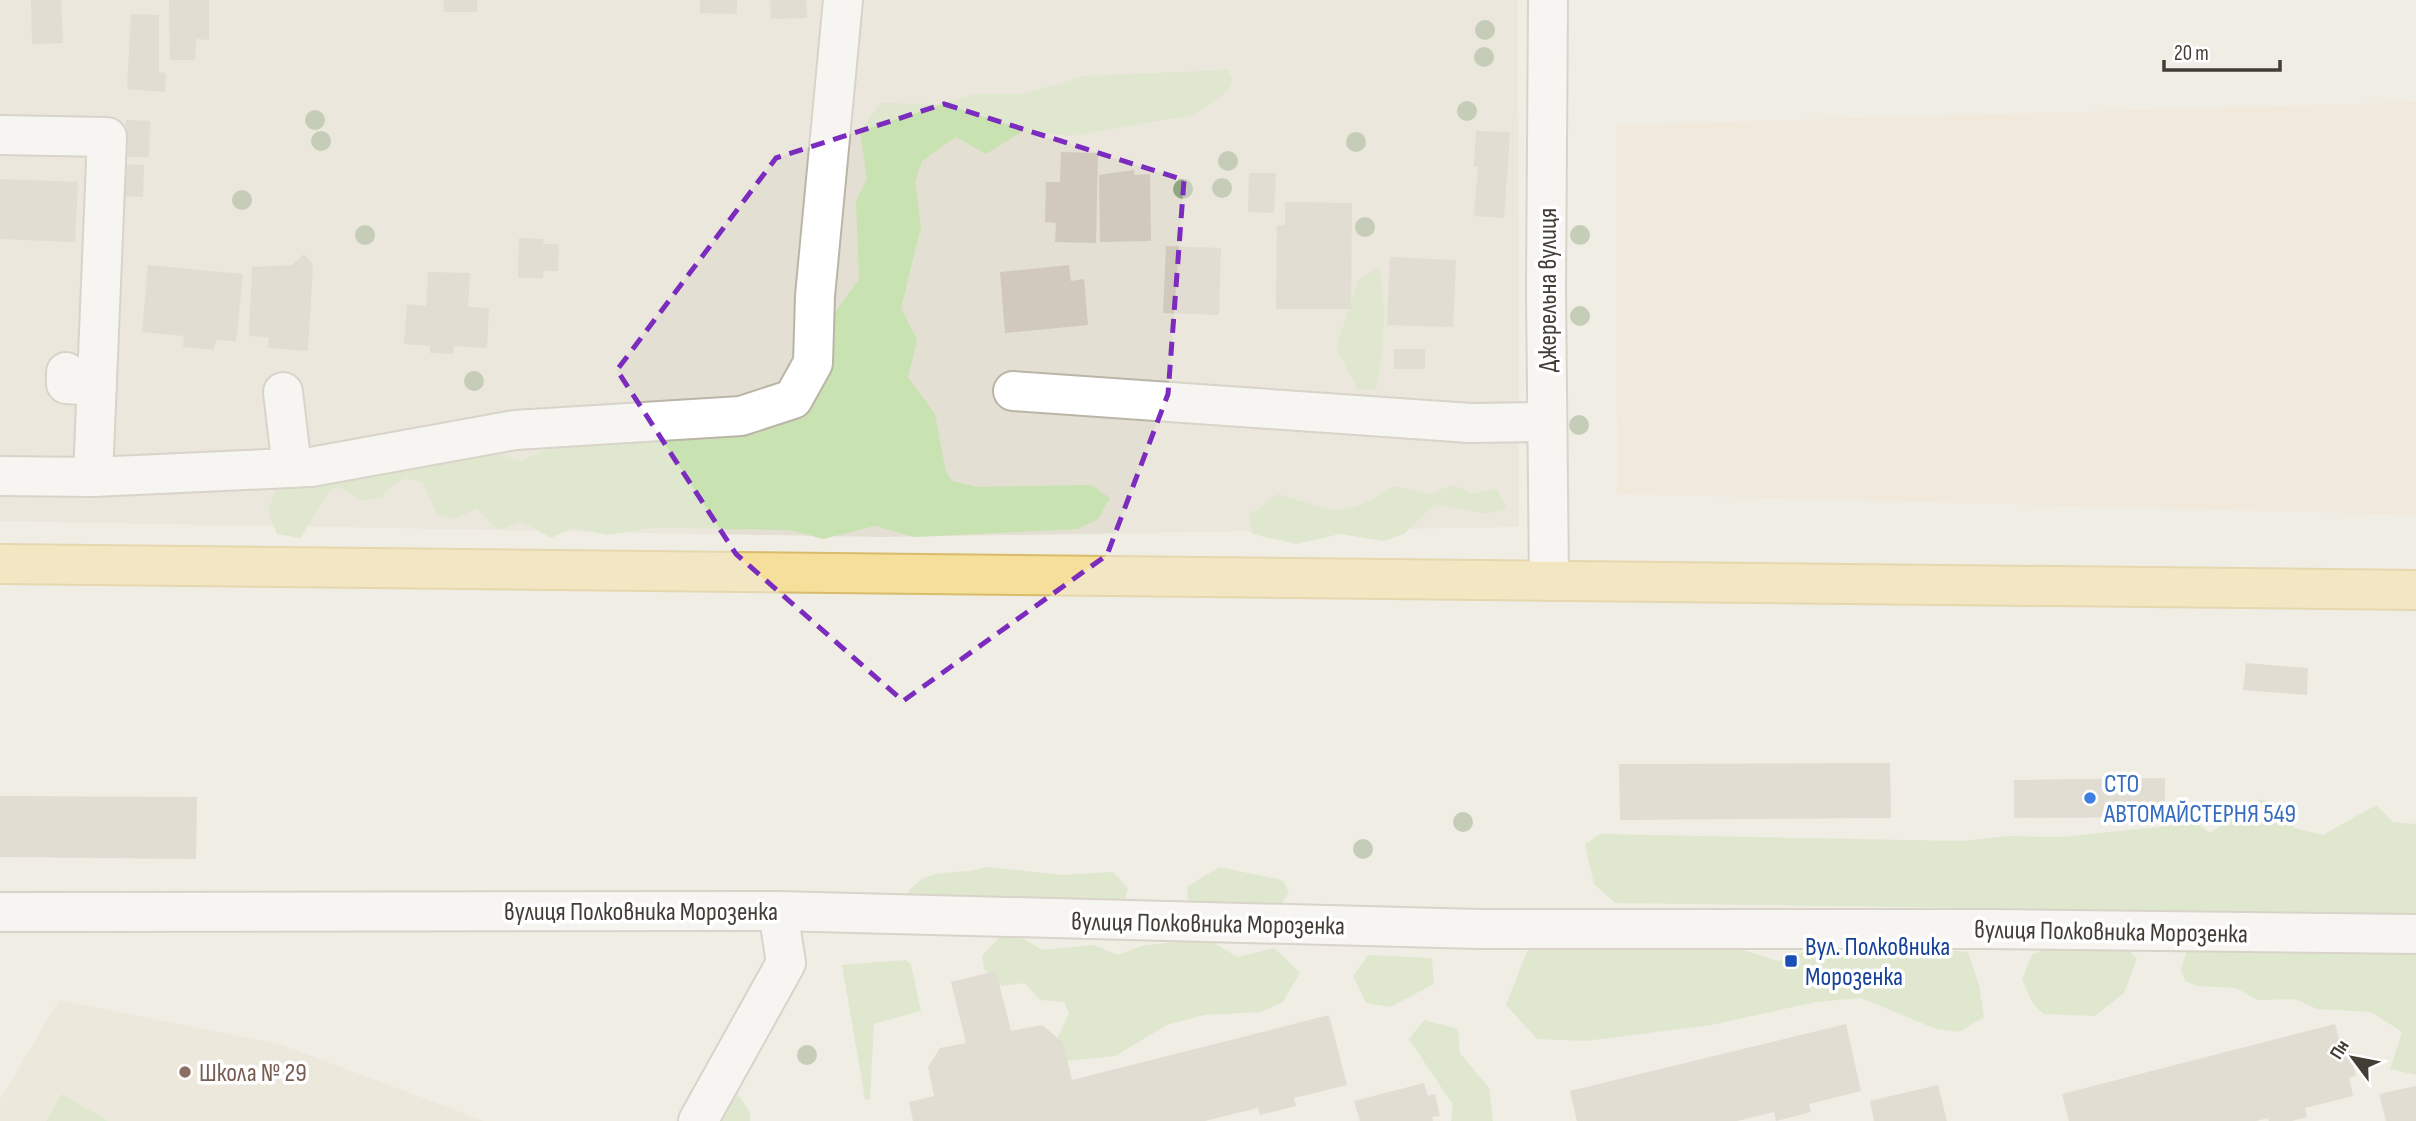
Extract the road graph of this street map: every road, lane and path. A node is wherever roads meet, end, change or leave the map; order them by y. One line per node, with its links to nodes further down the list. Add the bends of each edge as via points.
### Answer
1 (843, 0): 7 (street, via 813,363 793,399 741,416 515,430)
2 (1548, 0): 6 (street, Джерельна вулиця)
3 (0, 135): 9 (street, via 107,137 81,379)
4 (1013, 391): 6 (street, via 1470,423)
5 (283, 392): 7 (street)
6 (1546, 422): 11 (street, Джерельна вулиця)
7 (292, 468): 9 (street)
8 (0, 475): 9 (street)
9 (93, 477)
10 (0, 564): 11 (main road)
11 (1549, 581): 12 (main road)
12 (2416, 590)
13 (778, 911): 14 (street, вулиця Полковника Морозенка); 15 (street, вулиця Полковника Морозенка, via 1467,929); 16 (street, via 786,963)
14 (0, 912)
15 (2416, 934)
16 (698, 1121)

